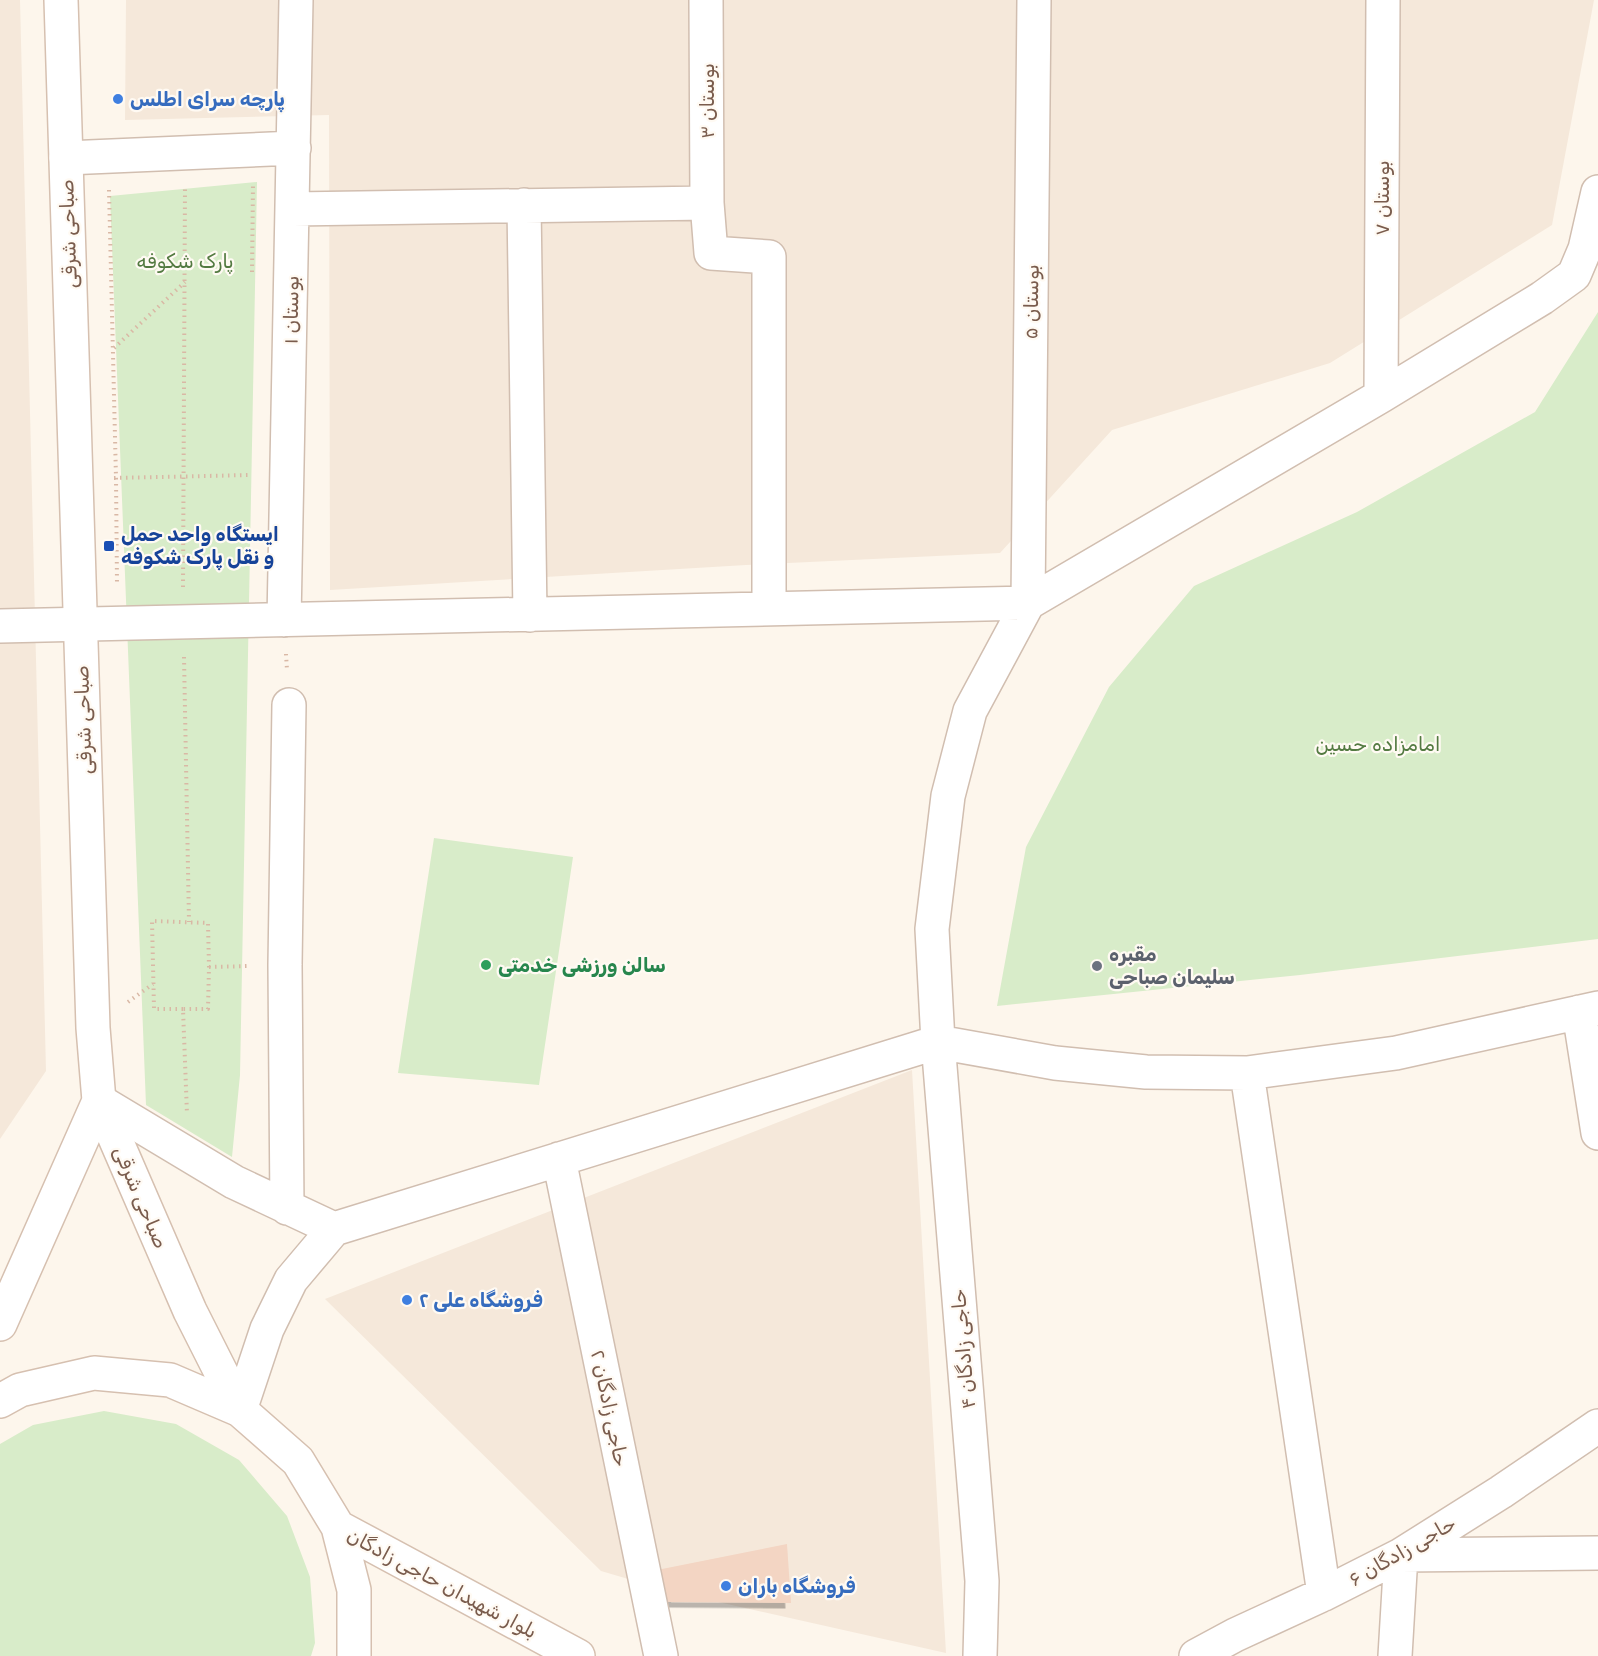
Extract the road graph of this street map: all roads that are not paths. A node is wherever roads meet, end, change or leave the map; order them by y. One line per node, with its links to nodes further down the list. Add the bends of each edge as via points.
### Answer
1 (61, 0): 7 (street, صباحی شرقی)
2 (296, 0): 6 (street, بوستان ۱)
3 (706, 0): 9 (street, بوستان ۳)
4 (1034, 0): 13 (street, بوستان ۵)
5 (1383, 0): 12 (street, بوستان ۷)
6 (294, 148): 7 (street); 11 (street, بوستان ۱)
7 (66, 158): 17 (street, صباحی شرقی)
8 (1598, 192): 12 (street, via 1585,249 1574,274 1542,298)
9 (707, 203): 10 (street); 14 (street, بوستان ۳, via 711,253 769,257)
10 (524, 205): 11 (street); 15 (street)
11 (293, 209): 16 (street, بوستان ۱)
12 (1382, 396): 13 (street)
13 (1028, 603): 14 (street); 21 (street, حاجی زادگان ۴, via 970,711 948,796 932,929)
14 (769, 609): 15 (street)
15 (530, 615): 16 (street)
16 (284, 620): 17 (street)
17 (80, 625): 18 (street); 23 (street, صباحی شرقی, via 93,1028)
18 (0, 626)
19 (288, 705): 26 (street)
20 (1588, 1010): 22 (street, via 1396,1053); 24 (street)
21 (938, 1042): 22 (street, via 1055,1063 1146,1072); 25 (street); 39 (street, حاجی زادگان ۴, via 982,1581)
22 (1247, 1073): 35 (street)
23 (99, 1101): 26 (street, via 234,1182); 28 (street); 30 (street, صباحی شرقی, via 190,1311)
24 (1598, 1133)
25 (559, 1159): 27 (street); 38 (street, حاجی زادگان ۲)
26 (287, 1208): 27 (street)
27 (334, 1229): 30 (street, via 291,1280 267,1329)
28 (0, 1324)
29 (0, 1401): 30 (street, via 20,1390 94,1373 170,1380)
30 (240, 1410): 32 (street, via 298,1461)
31 (1598, 1426): 34 (street, حاجی زادگان ۶)
32 (338, 1527): 36 (street, via 354,1590); 37 (street, بلوار شهیدان حاجی زادگان)
33 (1598, 1554): 34 (street)
34 (1401, 1555): 35 (street, حاجی زادگان ۶); 41 (street)
35 (1324, 1594): 40 (street, حاجی زادگان ۶)
36 (354, 1656)
37 (578, 1656)
38 (661, 1656)
39 (980, 1656)
40 (1196, 1656)
41 (1395, 1656)

